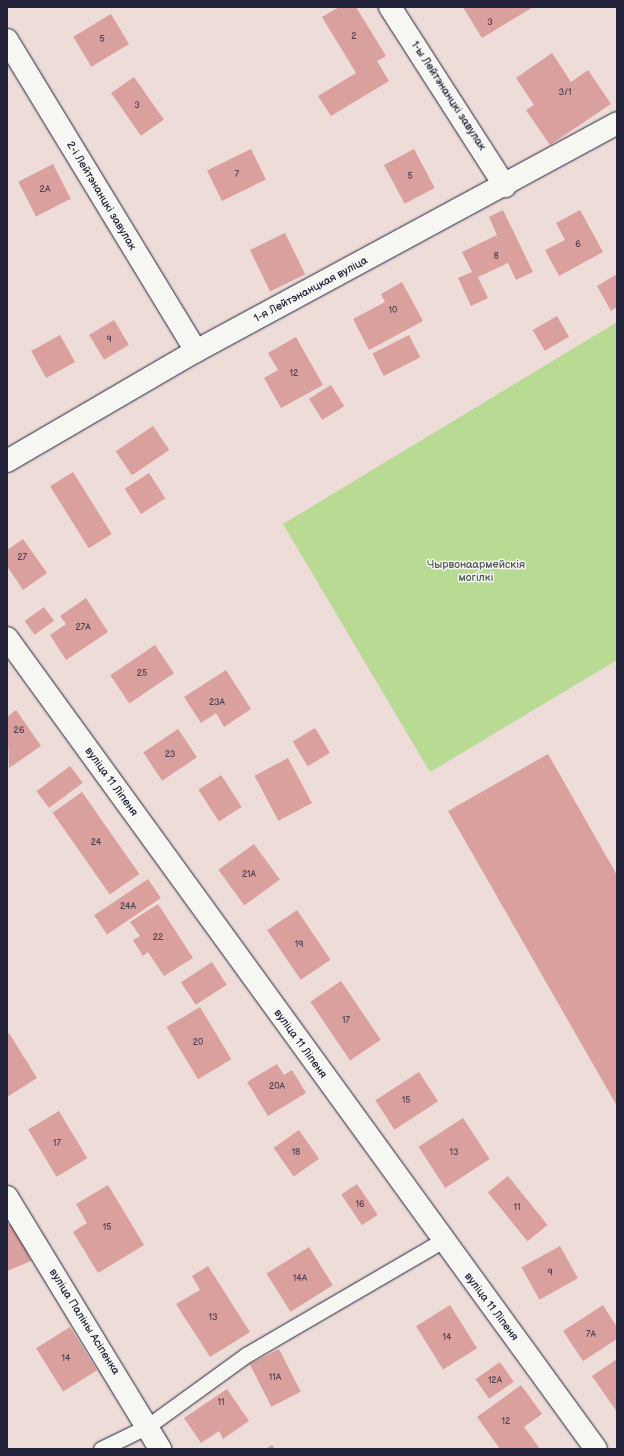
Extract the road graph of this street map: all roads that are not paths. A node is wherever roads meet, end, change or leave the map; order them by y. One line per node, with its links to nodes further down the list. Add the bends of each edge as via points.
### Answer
1 (390, 7): 4 (street, 1-ы Лейтэнанцкі завулак)
2 (7, 40): 5 (street, 2-і Лейтэнанцкі завулак)
3 (617, 123): 4 (street, 1-я Лейтэнанцкая вуліца)
4 (505, 186): 5 (street, 1-я Лейтэнанцкая вуліца)
5 (196, 351): 6 (street, 1-я Лейтэнанцкая вуліца)
6 (7, 461)
7 (7, 638): 9 (street, вуліца 11 Ліпеня)
8 (7, 1197): 10 (street, вуліца Паліны Асіпенка)
9 (442, 1241): 10 (lane, via 246,1355); 13 (street, вуліца 11 Ліпеня)
10 (148, 1426): 11 (lane); 12 (street, вуліца Паліны Асіпенка)
11 (101, 1449)
12 (160, 1449)
13 (596, 1449)

